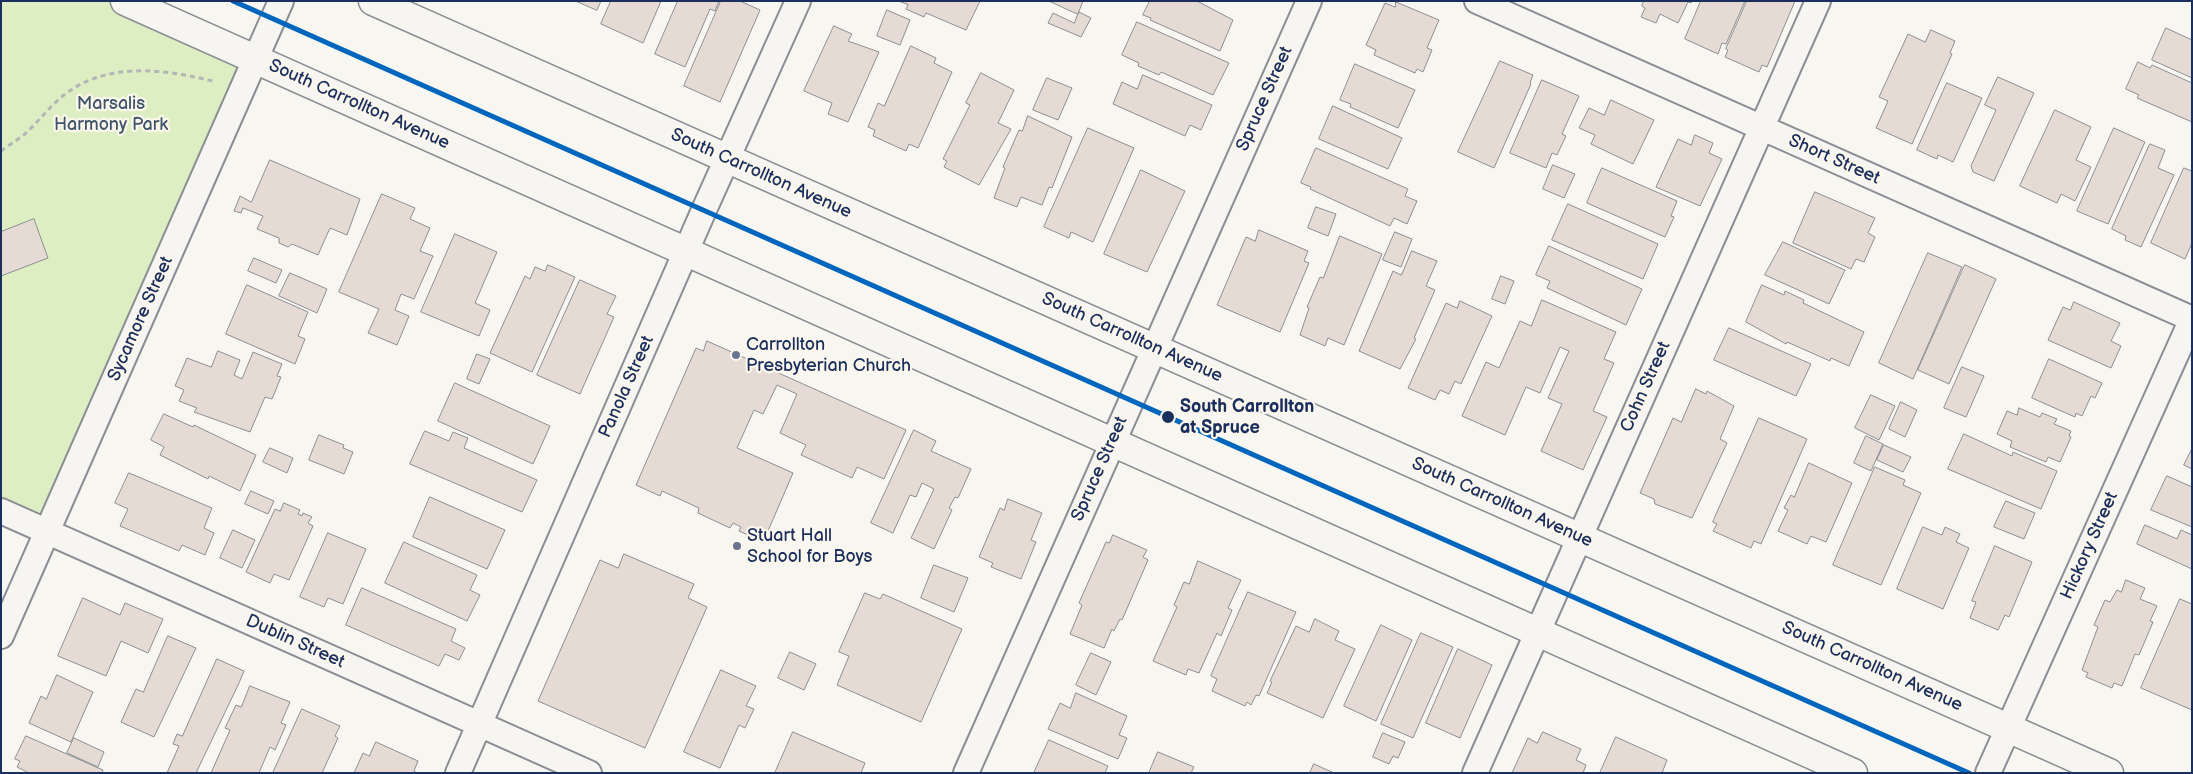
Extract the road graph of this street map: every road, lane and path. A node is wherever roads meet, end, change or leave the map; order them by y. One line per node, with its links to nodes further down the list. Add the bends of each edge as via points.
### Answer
1 (125, 1): 8 (main road, South Carrollton Avenue)
2 (281, 1): 8 (street, Sycamore Street)
3 (373, 1): 12 (main road, South Carrollton Avenue)
4 (798, 1): 12 (street, Panola Street)
5 (1309, 1): 15 (street, Spruce Street)
6 (1477, 1): 10 (street, Short Street)
7 (1818, 1): 10 (street, Cohn Street)
8 (255, 59): 13 (main road, South Carrollton Avenue); 18 (street, Sycamore Street)
9 (218, 83): 11 (path, via 193,76 144,70 94,79 65,94 25,134)
10 (1761, 128): 14 (street, Short Street); 19 (street, Cohn Street)
11 (1, 151)
12 (728, 159): 13 (street, Panola Street); 15 (main road, South Carrollton Avenue)
13 (686, 251): 16 (main road, South Carrollton Avenue); 22 (street, Panola Street)
14 (2192, 319): 23 (street, Hickory Street)
15 (1154, 348): 16 (street, Spruce Street); 19 (main road, South Carrollton Avenue)
16 (1113, 442): 20 (main road, South Carrollton Avenue); 26 (street, Spruce Street)
17 (1, 511): 18 (street, Dublin Street)
18 (48, 532): 21 (street, Sycamore Street); 22 (street, Dublin Street)
19 (1579, 537): 20 (street, Cohn Street); 23 (main road, South Carrollton Avenue)
20 (1537, 632): 27 (street, Cohn Street); 28 (main road, South Carrollton Avenue)
21 (1, 636)
22 (479, 724): 24 (street, Panola Street); 25 (street, Dublin Street)
23 (2009, 728): 29 (street, Hickory Street); 30 (main road, South Carrollton Avenue)
24 (458, 773)
25 (589, 773)
26 (966, 773)
27 (1475, 773)
28 (1853, 773)
29 (1988, 773)
30 (2109, 773)

